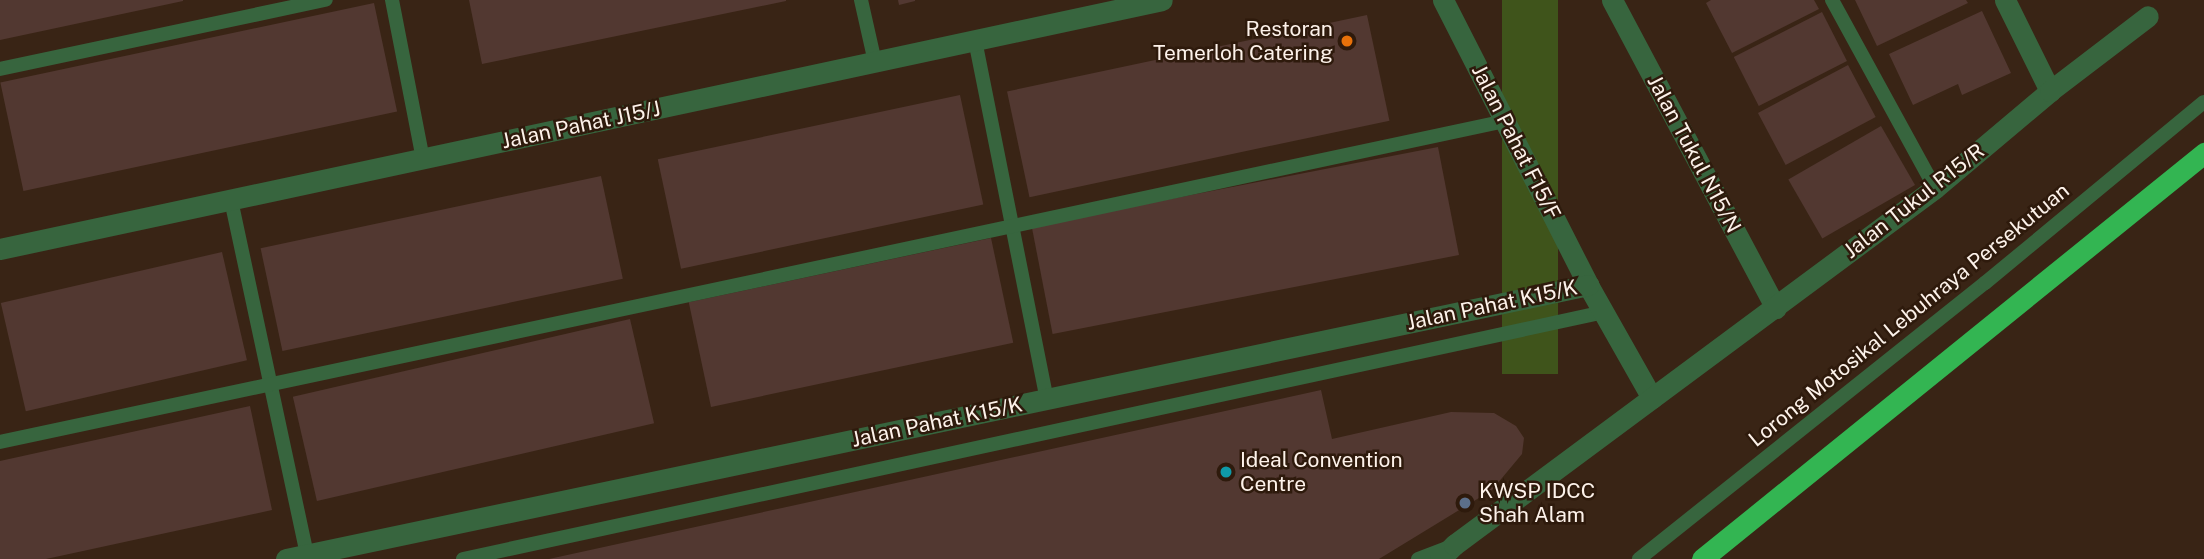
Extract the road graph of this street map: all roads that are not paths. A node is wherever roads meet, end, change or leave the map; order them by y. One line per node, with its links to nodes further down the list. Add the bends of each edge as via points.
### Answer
1 (326, 0): 12 (lane)
2 (392, 0): 17 (lane)
3 (861, 0): 11 (lane)
4 (1162, 0): 10 (street, Jalan Pahat J15/J)
5 (1443, 0): 15 (street, Jalan Pahat F15/F)
6 (1612, 0): 23 (street, Jalan Tukul N15/N)
7 (1832, 0): 18 (lane)
8 (2005, 0): 13 (street)
9 (2148, 16): 13 (street, Jalan Tukul R15/R)
10 (975, 40): 11 (street, Jalan Pahat J15/J); 20 (lane)
11 (874, 62): 17 (street, Jalan Pahat J15/J)
12 (0, 69)
13 (2050, 91): 18 (street, Jalan Tukul R15/R)
14 (2204, 102): 34 (lane, Lorong Motosikal Lebuhraya Persekutuan)
15 (1505, 121): 20 (lane); 22 (street, Jalan Pahat F15/F)
16 (2204, 153): 35 (highway)
17 (423, 159): 19 (street, Jalan Pahat J15/J)
18 (1935, 188): 23 (street, Jalan Tukul R15/R)
19 (231, 200): 21 (street, Jalan Pahat J15/J); 25 (lane)
20 (1013, 226): 25 (lane); 27 (lane)
21 (0, 249)
22 (1588, 285): 24 (street, Jalan Pahat F15/F); 27 (street, Jalan Pahat K15/K)
23 (1776, 308): 26 (street, Jalan Tukul R15/R)
24 (1604, 312): 26 (street, Jalan Pahat F15/F); 32 (lane)
25 (271, 384): 28 (lane); 30 (lane)
26 (1652, 398): 29 (street, Jalan Tukul R15/R)
27 (1047, 399): 30 (street, Jalan Pahat K15/K)
28 (0, 442)
29 (1447, 552): 33 (lane)
30 (307, 555): 31 (street, Jalan Pahat K15/K)
31 (286, 559)
32 (463, 559)
33 (1418, 559)
34 (1639, 559)
35 (1702, 559)

